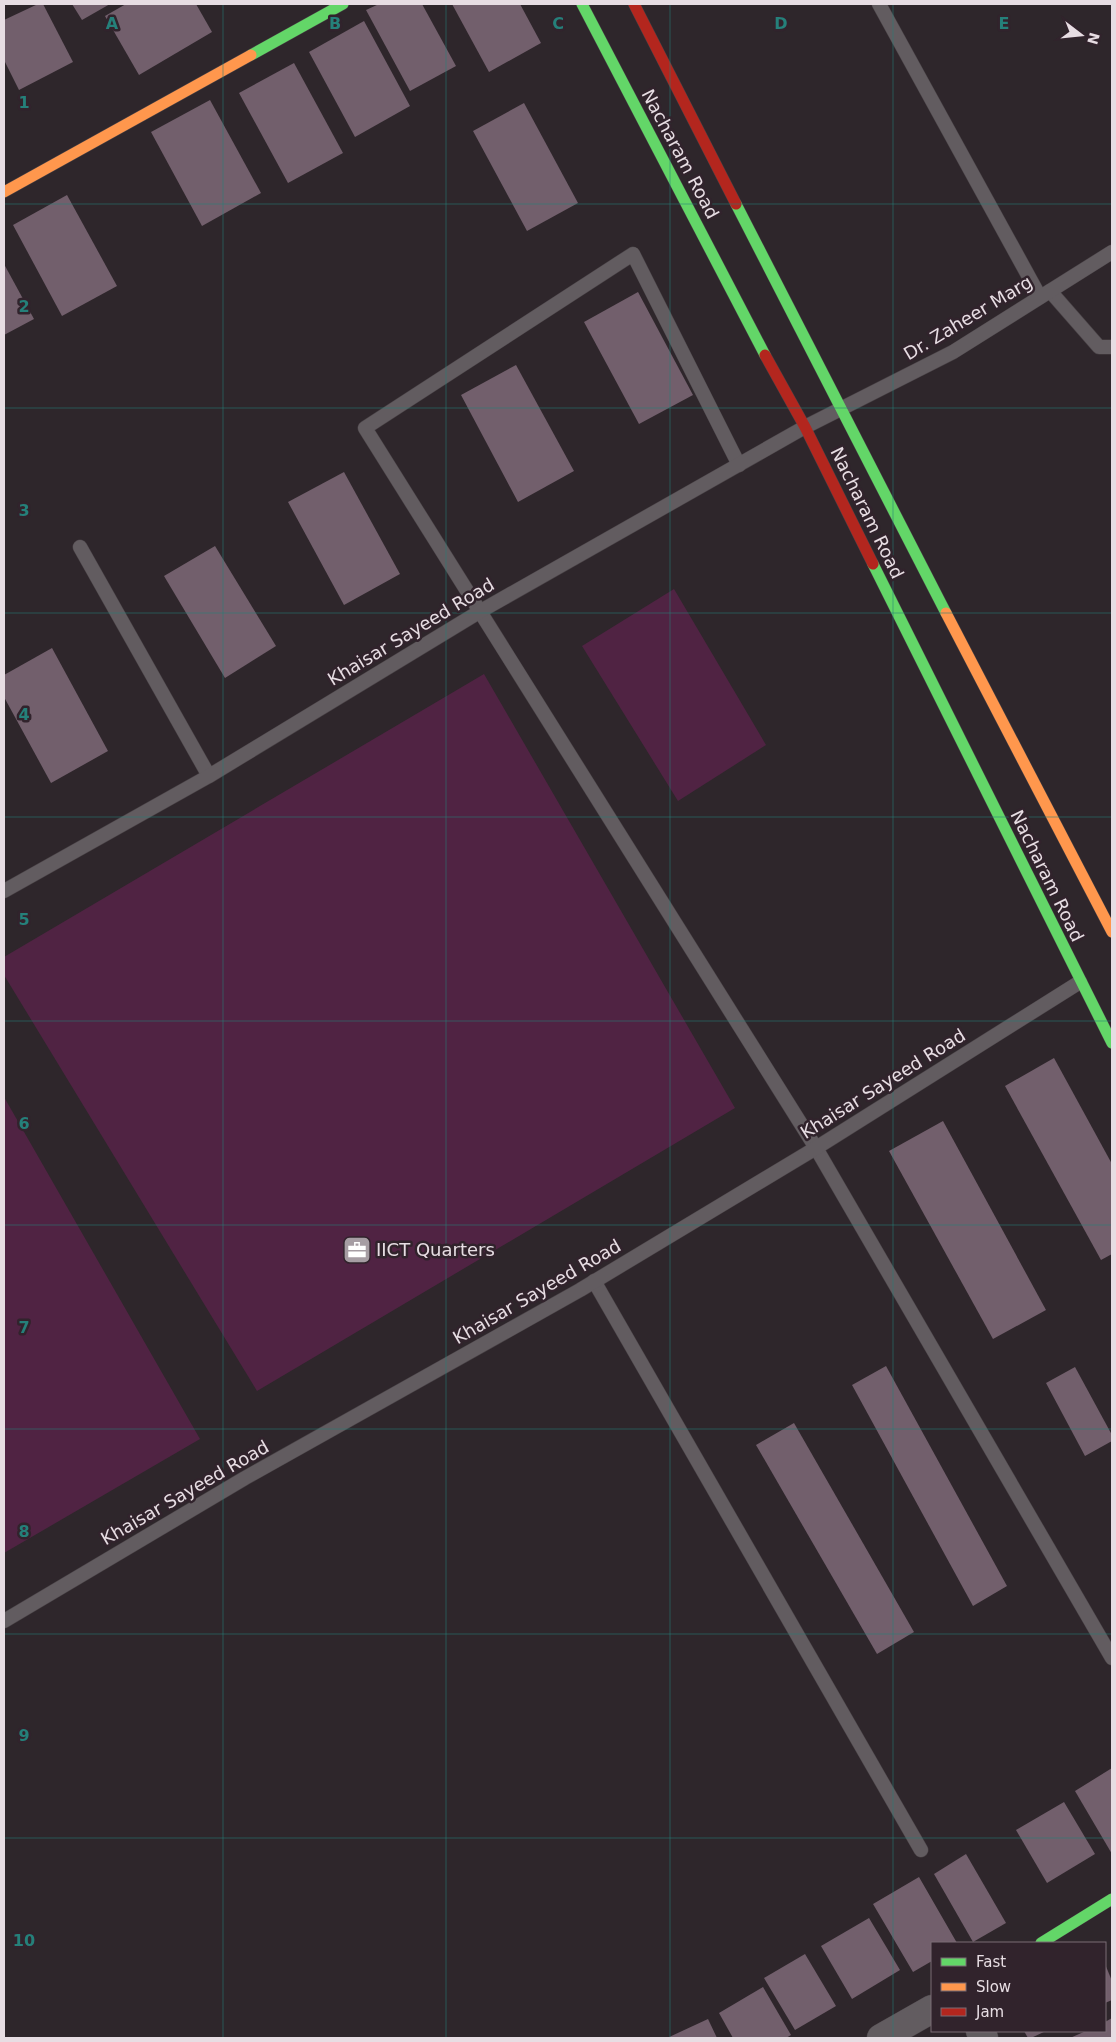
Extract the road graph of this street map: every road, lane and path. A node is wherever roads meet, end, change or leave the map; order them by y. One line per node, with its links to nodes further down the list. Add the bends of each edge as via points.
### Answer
1 (343, 4): 5 (main road)
2 (582, 4): 10 (main road, Nacharam Road)
3 (634, 4): 9 (main road, Nacharam Road)
4 (879, 4): 7 (lane)
5 (4, 192)
6 (1112, 252): 7 (lane, Dr. Zaheer Marg)
7 (1044, 294): 8 (lane, via 1099,347); 9 (lane, Dr. Zaheer Marg, via 953,352)
8 (1112, 347)
9 (840, 409): 10 (lane, Khaisar Sayeed Road); 16 (main road, Nacharam Road)
10 (805, 427): 11 (lane, Khaisar Sayeed Road); 17 (main road, Nacharam Road)
11 (740, 465): 13 (lane, Khaisar Sayeed Road); 13 (lane, via 633,254 364,428)
12 (80, 547): 14 (lane)
13 (479, 612): 14 (lane, Khaisar Sayeed Road); 19 (lane)
14 (209, 776): 15 (lane, Khaisar Sayeed Road)
15 (4, 891)
16 (1112, 932)
17 (1080, 982): 18 (main road, Nacharam Road); 19 (lane, Khaisar Sayeed Road)
18 (1112, 1043)
19 (816, 1148): 20 (lane, Khaisar Sayeed Road); 22 (lane)
20 (594, 1282): 21 (lane, Khaisar Sayeed Road, via 245,1478); 23 (lane)
21 (4, 1621)
22 (1112, 1658)
23 (921, 1850)
24 (1112, 1899): 25 (main road)
25 (1043, 1942)
26 (931, 2011): 27 (street)
27 (881, 2038)

